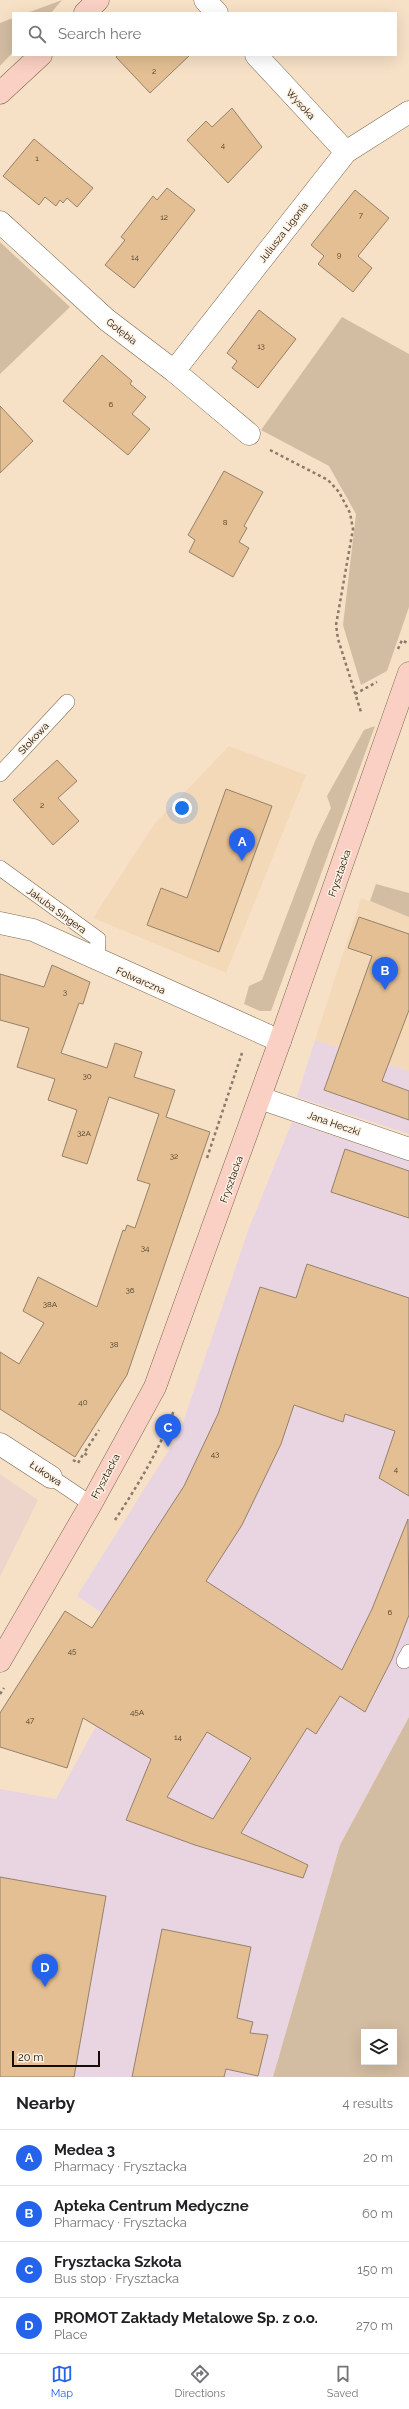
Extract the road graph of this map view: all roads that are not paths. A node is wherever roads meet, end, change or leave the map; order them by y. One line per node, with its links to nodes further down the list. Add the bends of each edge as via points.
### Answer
1 (98, 0): 3 (street)
2 (205, 0): 4 (street)
3 (87, 12)
4 (217, 12)
5 (40, 56): 7 (street)
6 (257, 56): 9 (street, Wysoka)
7 (0, 93)
8 (409, 112): 9 (street, Juliusza Ligonia)
9 (346, 152): 11 (street, Juliusza Ligonia)
10 (0, 222): 11 (street, Gołębia, via 107,320)
11 (174, 371): 12 (street, Gołębia)
12 (249, 434)
13 (409, 672): 19 (street, Frysztacka)
14 (67, 702): 15 (lane, Stokowa)
15 (0, 774)
16 (0, 868): 18 (lane, Jakuba Singera, via 98,940)
17 (0, 923): 18 (street, Folwarczna, via 33,930)
18 (97, 960): 19 (street, Folwarczna)
19 (280, 1041): 20 (street, Frysztacka)
20 (260, 1098): 21 (street, Jana Heczki); 24 (street, Frysztacka, via 155,1387)
21 (409, 1149)
22 (0, 1444): 23 (street, Łukowa)
23 (52, 1477): 24 (lane, Łukowa)
24 (91, 1504): 25 (street, Frysztacka)
25 (0, 1661)

